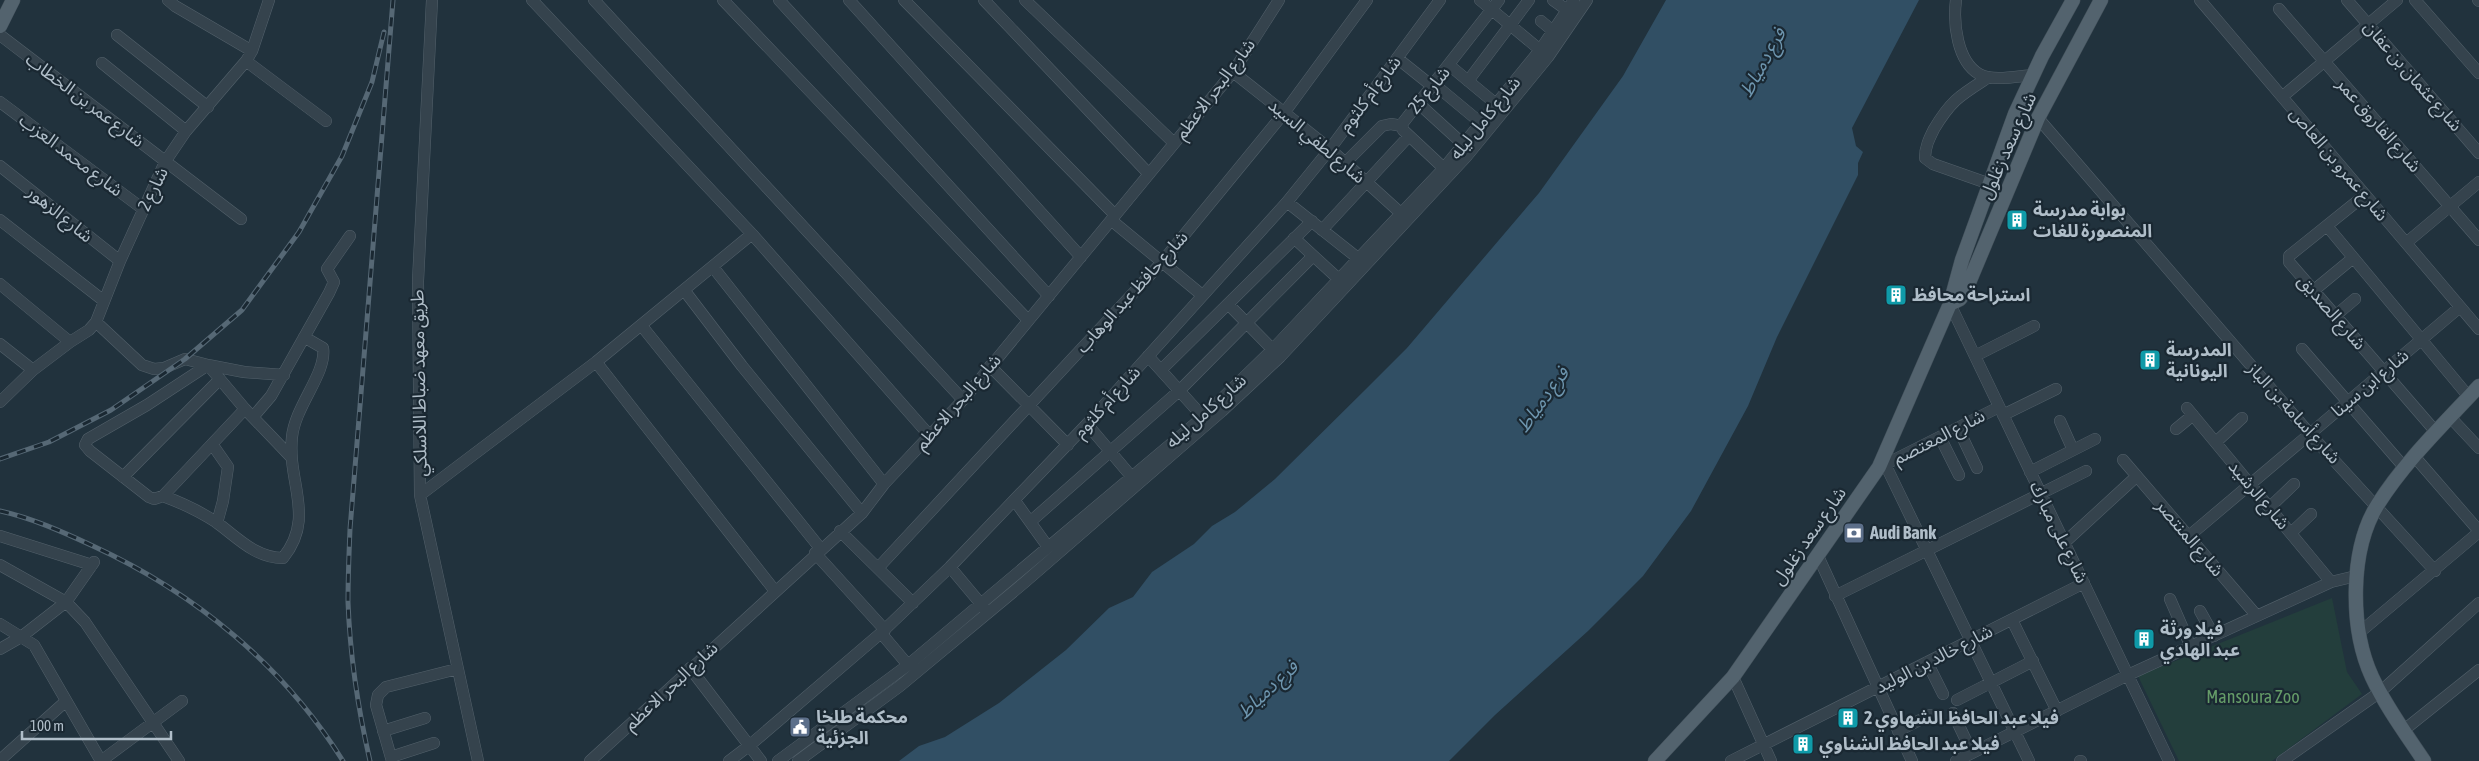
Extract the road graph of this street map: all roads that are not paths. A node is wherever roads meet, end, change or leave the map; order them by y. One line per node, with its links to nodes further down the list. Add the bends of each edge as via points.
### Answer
1 (13, 0): 34 (main road)
2 (168, 0): 38 (street)
3 (270, 0): 38 (street, شارع 2)
4 (432, 0): 175 (street, طريق معهد ضباط اللاسلكي, via 418,281)
5 (532, 0): 86 (street)
6 (594, 0): 136 (street)
7 (723, 0): 110 (street)
8 (778, 0): 103 (street)
9 (848, 0): 92 (street)
10 (904, 0): 80 (street)
11 (984, 0): 71 (street)
12 (1026, 0): 63 (street)
13 (1279, 0): 45 (street, شارع البحر الاعظم)
14 (1367, 0): 56 (street, شارع حافظ عبد الوهاب)
15 (1440, 0): 40 (street, شارع أم كلثوم)
16 (1480, 0): 28 (street)
17 (1529, 0): 33 (street)
18 (1553, 0): 30 (street)
19 (1574, 0): 30 (street, شارع كامل ليله)
20 (1587, 0): 39 (street, شارع كامل ليله)
21 (1956, 0): 48 (street, via 1957,34 1965,60 1979,74)
22 (2073, 0): 47 (main road, شارع سعد زغلول)
23 (2101, 0): 57 (main road, شارع سعد زغلول)
24 (2200, 0): 51 (street, شارع عمرو بن العاص)
25 (2347, 0): 32 (street, شارع عثمان بن عفان)
26 (2397, 0): 32 (street)
27 (2416, 0): 46 (street)
28 (1495, 5): 33 (street); 44 (street, شارع 25)
29 (2280, 9): 41 (street, شارع الفاروق عمر)
30 (1567, 10): 35 (street, شارع كامل ليله)
31 (1540, 21): 35 (street)
32 (2368, 24): 41 (street); 66 (street, شارع عثمان بن عفان)
33 (1510, 25): 39 (street); 49 (street)
34 (0, 26)
35 (1553, 31): 39 (street, شارع كامل ليله)
36 (117, 35): 55 (street)
37 (0, 36): 67 (street, شارع عمر بن الخطاب)
38 (252, 51): 42 (street, شارع 2)
39 (1544, 54): 54 (street, شارع كامل ليله); 70 (street, شارع كامل ليله)
40 (1397, 58): 50 (street); 65 (street, شارع أم كلثوم)
41 (2324, 61): 51 (street); 77 (street, شارع الفاروق عمر)
42 (246, 62): 55 (street, شارع 2); 58 (street)
43 (102, 64): 61 (street)
44 (1449, 65): 49 (street); 50 (street, شارع 25)
45 (1233, 72): 56 (street, شارع لطفي السيد); 63 (street, شارع البحر الاعظم)
46 (2479, 73)
47 (2033, 75): 48 (street); 74 (main road, شارع سعد زغلول)
48 (1990, 77): 74 (street, via 1948,106 1925,149 1925,158 1932,164)
49 (1468, 81): 54 (street)
50 (1433, 85): 53 (street, شارع 25); 59 (street)
51 (2282, 97): 75 (street, شارع عمرو بن العاص)
52 (0, 102): 78 (street, شارع محمد العزب)
53 (1418, 103): 60 (street, شارع 25); 64 (street)
54 (1496, 104): 59 (street, شارع كامل ليله)
55 (208, 106): 61 (street, شارع 2)
56 (1284, 113): 65 (street, شارع لطفي السيد); 96 (street, شارع حافظ عبد الوهاب)
57 (2038, 118): 107 (main road, شارع سعد زغلول, via 1965,292); 150 (street, شارع أسامة بن الباز)
58 (326, 120)
59 (1480, 123): 64 (street, شارع كامل ليله)
60 (1402, 126): 62 (street, شارع 25); 68 (street, via 1382,126)
61 (186, 131): 67 (street, شارع 2)
62 (1409, 136): 70 (street, شارع 25); 72 (street)
63 (1174, 143): 71 (street, شارع البحر الاعظم)
64 (1463, 144): 70 (street, شارع كامل ليله)
65 (1330, 149): 68 (street, شارع لطفي السيد); 76 (street, شارع أم كلثوم)
66 (2479, 153)
67 (166, 162): 78 (street, شارع 2); 81 (street, شارع عمر بن الخطاب)
68 (1345, 163): 72 (street, شارع لطفي السيد)
69 (0, 166): 95 (street, شارع الزهور)
70 (1447, 171): 79 (street, شارع كامل ليله)
71 (1149, 174): 80 (street, شارع البحر الاعظم)
72 (1366, 182): 79 (street, شارع لطفي السيد); 85 (street)
73 (2479, 182): 77 (street)
74 (1990, 184): 107 (main road, شارع سعد زغلول, via 1962,260)
75 (2365, 195): 84 (street); 90 (street, شارع عمرو بن العاص)
76 (1287, 202): 83 (street); 102 (street, شارع أم كلثوم)
77 (2450, 206): 89 (street, شارع الفاروق عمر); 90 (street)
78 (143, 209): 95 (street, شارع 2)
79 (1404, 216): 94 (street, شارع كامل ليله); 98 (street, شارع كامل ليله)
80 (1113, 217): 92 (street, شارع البحر الاعظم); 96 (street)
81 (241, 219)
82 (0, 220): 105 (street)
83 (1312, 221): 85 (street); 88 (street)
84 (2328, 226): 93 (street); 101 (street, شارع الصديق, via 2288,259)
85 (1322, 230): 94 (street)
86 (752, 234): 97 (street); 151 (street)
87 (350, 236): 116 (street, via 327,269 333,286)
88 (1294, 238): 91 (street); 106 (street)
89 (2479, 240)
90 (2406, 243): 108 (street, شارع عمرو بن العاص)
91 (1313, 256): 98 (street); 112 (street)
92 (1081, 257): 103 (street, شارع البحر الاعظم)
93 (2353, 258): 101 (street); 117 (street)
94 (1359, 259): 98 (street, شارع كامل ليله)
95 (120, 261): 105 (street, شارع 2)
96 (1162, 262): 102 (street); 139 (street, شارع حافظ عبد الوهاب)
97 (714, 267): 100 (street); 172 (street)
98 (1343, 283): 121 (street, شارع كامل ليله)
99 (0, 284): 118 (street)
100 (684, 290): 113 (street); 181 (street)
101 (2313, 291): 109 (street, شارع الصديق)
102 (1202, 295): 122 (street, شارع أم كلثوم)
103 (1049, 296): 110 (street, شارع البحر الاعظم)
104 (2355, 299): 109 (street)
105 (104, 301): 111 (street, شارع 2)
106 (1228, 304): 112 (street); 128 (street)
107 (1950, 304): 123 (street, شارع على مبارك); 163 (main road, شارع سعد زغلول)
108 (2460, 307): 115 (street, شارع عمرو بن العاص); 117 (street, شارع ابن سينا)
109 (2335, 316): 129 (street, شارع الصديق)
110 (1028, 320): 126 (street, شارع البحر الاعظم)
111 (96, 322): 118 (street, شارع 2); 125 (street, via 142,365 164,368 185,359)
112 (1247, 323): 121 (street); 134 (street)
113 (641, 325): 124 (street); 193 (street)
114 (2034, 326): 123 (street)
115 (2479, 329)
116 (304, 337): 130 (street); 160 (street, via 323,348 325,358 297,414)
117 (2421, 340): 129 (street, شارع ابن سينا); 135 (street)
118 (70, 342): 127 (street, شارع 2)
119 (0, 344): 127 (street)
120 (2302, 349): 138 (street)
121 (1276, 354): 142 (street, شارع كامل ليله); 171 (street, شارع كامل ليله, via 1222,411)
122 (1148, 356): 128 (street); 146 (street, شارع أم كلثوم)
123 (1974, 356): 140 (street, شارع على مبارك)
124 (596, 362): 175 (street); 202 (street)
125 (208, 366): 130 (street); 131 (street); 170 (street, via 86,442 86,448)
126 (990, 366): 136 (street, شارع البحر الاعظم); 139 (street)
127 (33, 370): 137 (street, شارع 2)
128 (1161, 370): 134 (street)
129 (2383, 372): 138 (street, شارع ابن سينا); 149 (street, شارع الصديق)
130 (284, 374): 141 (street, via 271,396)
131 (220, 379): 141 (street); 170 (street)
132 (2479, 387): 135 (main road)
133 (2056, 389): 140 (street, شارع المعتصم)
134 (1179, 391): 142 (street); 159 (street)
135 (2469, 397): 143 (main road)
136 (963, 400): 151 (street, شارع البحر الاعظم)
137 (0, 402)
138 (2347, 402): 150 (street, شارع ابن سينا); 165 (street)
139 (1029, 405): 156 (street); 197 (street, شارع حافظ عبد الوهاب)
140 (2001, 411): 147 (street, شارع المعتصم); 167 (street, شارع على مبارك)
141 (249, 413): 155 (street); 160 (street)
142 (1203, 417): 171 (street, شارع كامل ليله)
143 (2450, 417): 149 (main road); 157 (street)
144 (2242, 418): 154 (street)
145 (2060, 421): 158 (street)
146 (1087, 424): 156 (street, شارع أم كلثوم); 159 (street)
147 (1958, 428): 152 (street, شارع المعتصم); 164 (street)
148 (2176, 429): 154 (street, شارع الرشيد, via 2190,412)
149 (2436, 432): 161 (main road)
150 (2310, 434): 173 (street, شارع ابن سينا); 179 (street, شارع أسامة بن الباز)
151 (930, 436): 172 (street, شارع البحر الاعظم)
152 (1940, 437): 163 (street, شارع المعتصم); 168 (street)
153 (2095, 439): 158 (street)
154 (2216, 442): 173 (street, شارع الرشيد)
155 (212, 444): 177 (street); 184 (street, via 228,467)
156 (1068, 445): 178 (street, شارع أم كلثوم)
157 (2479, 448)
158 (2073, 450): 167 (street)
159 (1110, 452): 171 (street); 183 (street)
160 (291, 456): 184 (street, via 300,513 299,529 294,545 283,558 270,558 258,552)
161 (2414, 456): 165 (main road); 186 (street)
162 (2123, 460): 169 (street, شارع المنتصر)
163 (1882, 466): 192 (street); 194 (main road, شارع سعد زغلول)
164 (1977, 468)
165 (2404, 468): 179 (main road)
166 (2086, 471): 176 (street)
167 (2030, 472): 176 (street, شارع على مبارك)
168 (1959, 475)
169 (2137, 476): 189 (street, شارع المنتصر); 190 (street)
170 (123, 477): 177 (street, via 149,498)
171 (1135, 481): 191 (street, شارع كامل ليله); 208 (street, شارع كامل ليله, via 1025,582)
172 (884, 484): 181 (street, شارع البحر الاعظم)
173 (2250, 484): 180 (street, شارع الرشيد); 189 (street, شارع ابن سينا)
174 (2294, 484): 180 (street)
175 (420, 495): 224 (street, طريق معهد ضباط اللاسلكي)
176 (2041, 495): 190 (street, شارع على مبارك); 192 (street)
177 (164, 496): 184 (street, via 192,507)
178 (1015, 502): 183 (street); 196 (street, شارع أم كلثوم)
179 (2377, 505): 198 (street, شارع أسامة بن الباز); 199 (main road, via 2365,532)
180 (2270, 507): 187 (street, شارع الرشيد)
181 (862, 513): 185 (street, شارع البحر الاعظم)
182 (2311, 514): 187 (street)
183 (1030, 522): 191 (street)
184 (217, 523)
185 (840, 531): 193 (street, شارع البحر الاعظم); 197 (street)
186 (2479, 531): 198 (street)
187 (2290, 533): 200 (street, شارع الرشيد)
188 (0, 536): 205 (street, via 93,564)
189 (2189, 536): 210 (street, شارع المنتصر)
190 (2064, 543): 201 (street, شارع على مبارك)
191 (1048, 547): 208 (street, شارع كامل ليله)
192 (1927, 550): 203 (street); 217 (street)
193 (818, 551): 202 (street, شارع البحر الاعظم); 213 (street)
194 (1818, 556): 203 (street); 227 (main road, شارع سعد زغلول)
195 (0, 565): 205 (street)
196 (950, 567): 207 (street, شارع أم كلثوم); 208 (street)
197 (878, 568): 207 (street)
198 (2435, 571): 214 (street)
199 (2356, 576): 200 (street); 214 (main road)
200 (2332, 582): 210 (street)
201 (2084, 584): 211 (street, شارع خالد بن الوليد); 226 (street, شارع على مبارك)
202 (775, 591): 223 (street, شارع البحر الاعظم)
203 (1835, 596): 229 (street)
204 (2170, 599): 218 (street)
205 (66, 602): 216 (street); 239 (street, via 85,622)
206 (2479, 603): 230 (street)
207 (912, 604): 213 (street, شارع أم كلثوم)
208 (984, 608): 222 (street, شارع كامل ليله); 257 (street, شارع كامل ليله, via 900,686)
209 (2200, 610): 215 (street)
210 (2257, 616): 215 (street)
211 (2012, 620): 217 (street, شارع خالد بن الوليد); 220 (street)
212 (0, 624): 216 (street)
213 (883, 632): 222 (street); 245 (street, شارع أم كلثوم)
214 (2360, 632): 230 (main road, via 2366,659)
215 (2214, 636): 218 (street)
216 (21, 637): 219 (street); 234 (street, via 34,645)
217 (1971, 640): 221 (street, شارع خالد بن الوليد); 228 (street)
218 (2191, 646): 226 (street)
219 (0, 649)
220 (2033, 661): 228 (street); 235 (street)
221 (1927, 662): 229 (street, شارع خالد بن الوليد); 231 (street)
222 (908, 665): 256 (street, شارع كامل ليله)
223 (690, 668): 245 (street); 253 (street, شارع البحر الاعظم)
224 (457, 669): 241 (street, via 381,690 376,705); 252 (street, طريق معهد ضباط اللاسلكي)
225 (2479, 670): 240 (street)
226 (2128, 675): 235 (street); 264 (street, شارع على مبارك)
227 (1733, 677): 246 (street); 258 (main road, شارع سعد زغلول)
228 (1992, 683): 232 (street); 243 (street)
229 (1877, 688): 242 (street); 246 (street, شارع خالد بن الوليد)
230 (2380, 692): 240 (main road); 265 (street)
231 (1943, 694)
232 (1957, 700)
233 (182, 701): 239 (street)
234 (65, 702): 249 (street); 250 (street)
235 (2057, 710): 243 (street)
236 (1953, 713): 247 (street)
237 (1930, 715): 242 (street)
238 (426, 718): 241 (street)
239 (152, 723): 250 (street); 251 (street)
240 (2404, 730): 266 (main road)
241 (383, 731): 248 (street)
242 (1898, 731): 261 (street)
243 (2015, 732): 247 (street); 263 (street)
244 (434, 743): 248 (street)
245 (750, 745): 254 (street, شارع أم كلثوم); 255 (street)
246 (1764, 745): 259 (street, شارع خالد بن الوليد); 260 (street)
247 (1972, 753): 262 (street)
248 (391, 759)
249 (0, 760)
250 (101, 761)
251 (179, 761)
252 (478, 761)
253 (590, 761)
254 (729, 761)
255 (761, 761)
256 (778, 761)
257 (798, 761)
258 (1655, 761)
259 (1731, 761)
260 (1771, 761)
261 (1912, 761)
262 (1956, 761)
263 (2030, 761)
264 (2169, 761)
265 (2282, 761)
266 (2424, 761)

